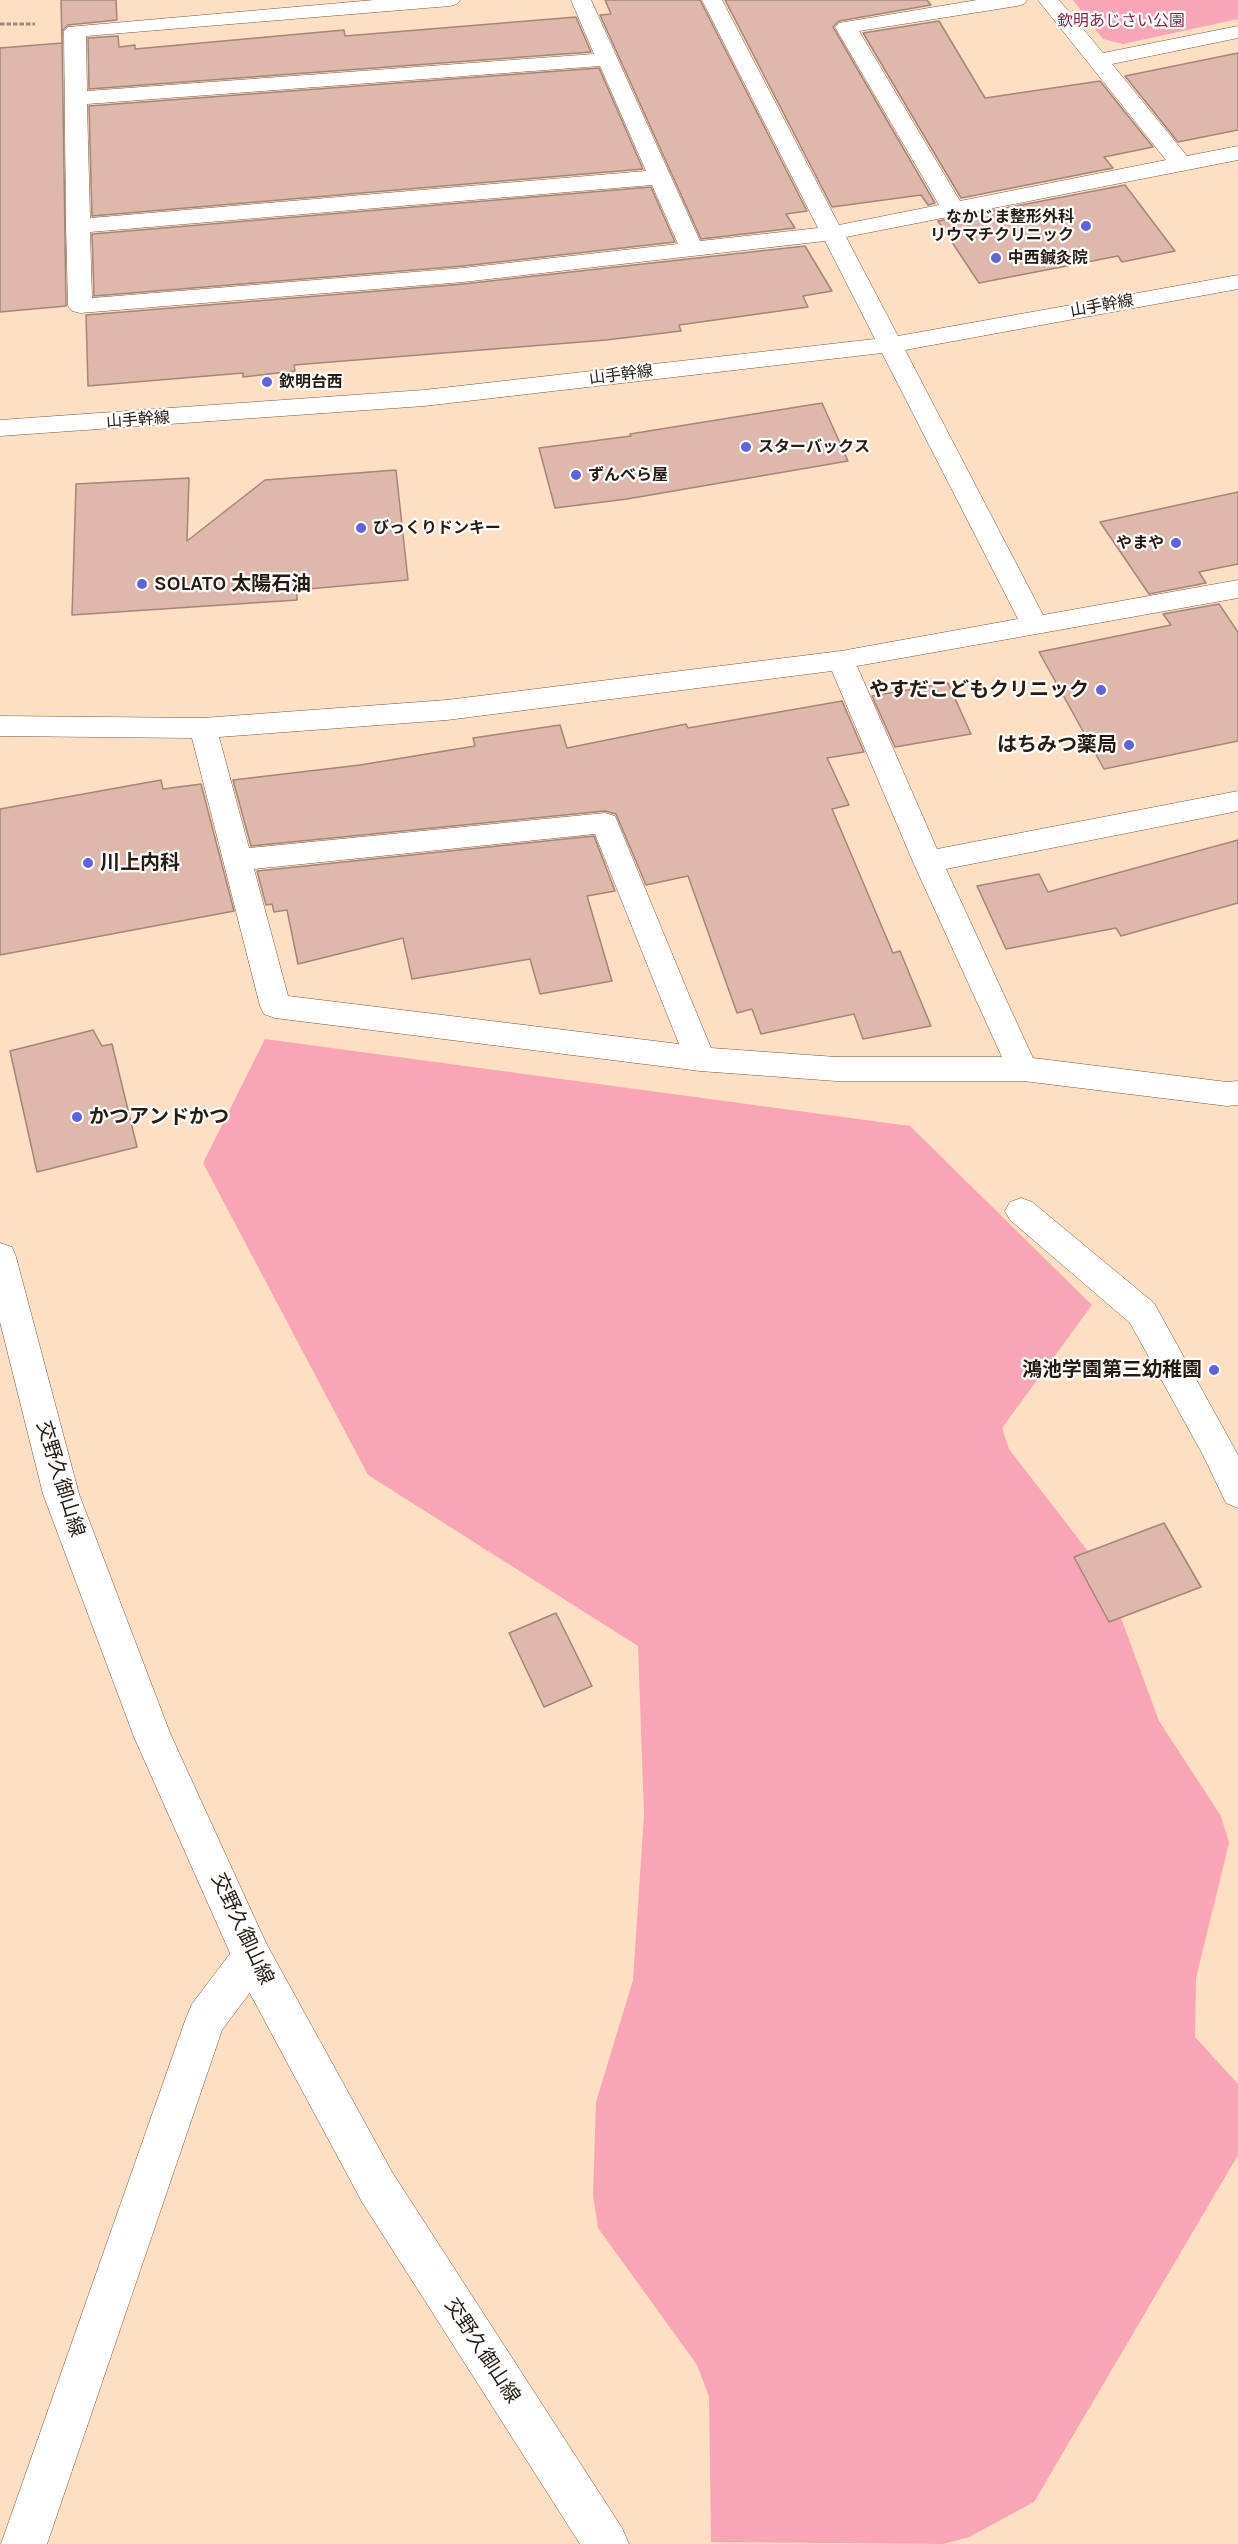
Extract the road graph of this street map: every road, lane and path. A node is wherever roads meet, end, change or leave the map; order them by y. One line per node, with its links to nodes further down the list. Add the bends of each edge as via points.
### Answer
1 (450, 0): 6 (street)
2 (581, 0): 9 (street)
3 (712, 0): 17 (street)
4 (1017, 0): 7 (street)
5 (1048, 0): 10 (street)
6 (371, 3): 11 (street, via 75,31)
7 (946, 5): 15 (street, via 846,27)
8 (1238, 32): 10 (street)
9 (608, 59): 11 (street); 14 (street)
10 (1098, 61): 13 (street)
11 (76, 98): 16 (street)
12 (1238, 153): 13 (street)
13 (1181, 164): 15 (street)
14 (661, 177): 16 (street); 18 (street)
15 (953, 209): 17 (street)
16 (78, 226): 18 (street, via 80,306 463,275)
17 (833, 233): 18 (street); 20 (street)
18 (692, 248)
19 (1238, 282): 20 (street, 山手幹線)
20 (891, 345): 21 (street, 山手幹線, via 424,398); 23 (street)
21 (0, 429)
22 (1238, 589): 23 (street)
23 (1035, 626): 24 (street)
24 (841, 660): 26 (street, via 447,710); 29 (street)
25 (0, 726): 26 (street)
26 (203, 728): 28 (street)
27 (1238, 801): 29 (street)
28 (238, 860): 30 (street, via 275,1006); 30 (street, via 605,823)
29 (928, 862): 31 (street)
30 (700, 1059): 31 (street, via 836,1069)
31 (1023, 1069): 32 (street)
32 (1238, 1093)
33 (1021, 1211): 35 (street, via 1142,1313 1216,1444)
34 (0, 1257): 36 (street, 交野久御山線, via 61,1494 153,1737)
35 (1238, 1492)
36 (252, 1957): 37 (street, via 206,2018); 38 (street, 交野久御山線, via 378,2187)
37 (24, 2544)
38 (606, 2544)

